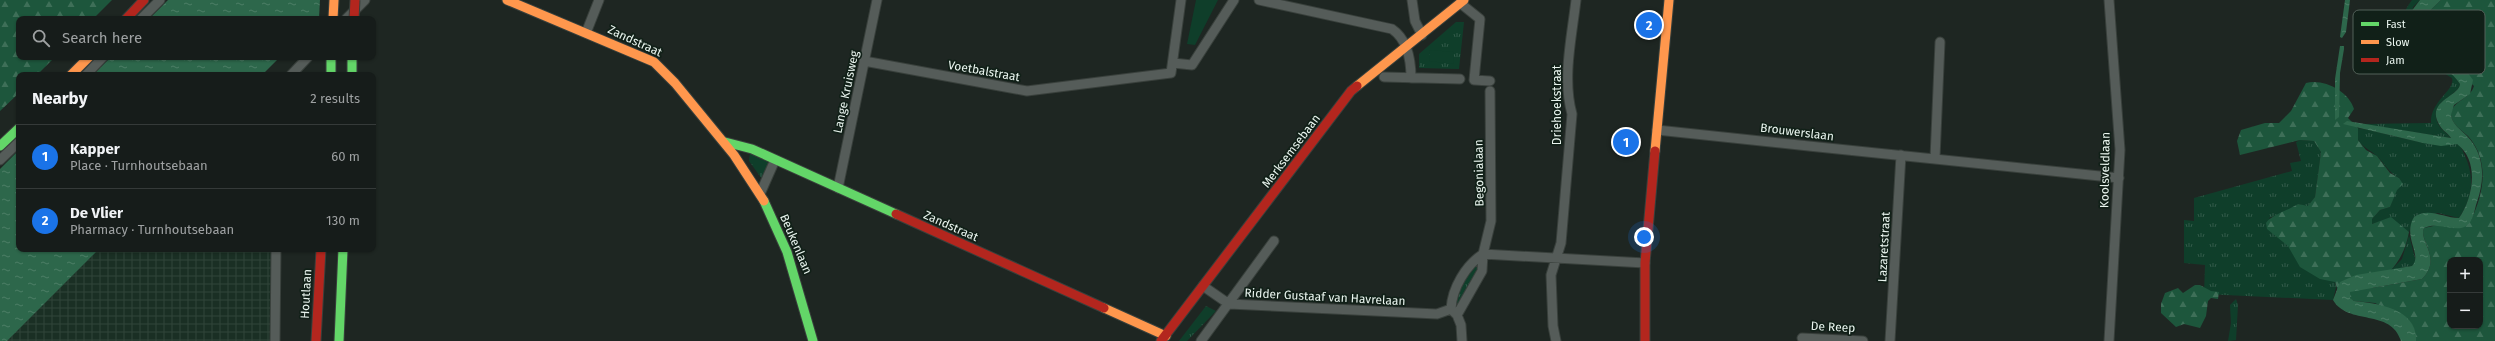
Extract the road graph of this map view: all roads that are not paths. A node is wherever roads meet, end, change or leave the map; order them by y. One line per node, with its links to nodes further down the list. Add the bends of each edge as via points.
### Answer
1 (144, 0): 17 (street)
2 (160, 0): 18 (street)
3 (334, 0): 19 (street)
4 (355, 0): 21 (street, bridge)
5 (365, 0): 20 (street)
6 (507, 0): 22 (street, Zandstraat)
7 (599, 0): 22 (street)
8 (877, 0): 29 (street, Lange Kruisweg)
9 (1181, 0): 30 (street)
10 (1234, 0): 30 (street, via 1192,65)
11 (1259, 0): 25 (street, via 1392,29 1399,34)
12 (1412, 0): 23 (street, via 1415,21)
13 (1576, 0): 56 (street, Driehoekstraat, via 1568,78 1571,128 1561,243)
14 (1669, 0): 39 (street)
15 (2109, 0): 48 (street, Koolsveldlaan, via 2120,150)
16 (1462, 2): 23 (street, Merksemsebaan); 37 (street, via 1480,20 1474,80)
17 (129, 16)
18 (144, 16)
19 (333, 16)
20 (349, 16)
21 (354, 16)
22 (586, 33): 41 (street, Zandstraat, via 660,65 711,129)
23 (1422, 35): 25 (street, Merksemsebaan)
24 (1940, 42): 45 (street)
25 (1405, 48): 35 (street, via 1411,59); 58 (street, Merksemsebaan, via 1351,91)
26 (85, 60): 31 (street)
27 (100, 60): 32 (street)
28 (305, 60): 33 (street)
29 (864, 61): 30 (street, Voetbalstraat, via 1027,91 1171,73); 49 (street, Lange Kruisweg)
30 (1173, 63)
31 (74, 72)
32 (89, 72)
33 (294, 72)
34 (1384, 77): 35 (street)
35 (1411, 78): 36 (street)
36 (1460, 79)
37 (1490, 81)
38 (1490, 91): 55 (street, Begonialaan, via 1491,221)
39 (1657, 130): 44 (street, Brouwerslaan); 57 (street)
40 (16, 131): 43 (street)
41 (725, 142): 47 (street, Zandstraat, via 752,149); 50 (street, Zandstraat)
42 (16, 145): 46 (street)
43 (0, 146)
44 (1901, 155): 45 (street, Brouwerslaan); 72 (street, Lazaretstraat)
45 (1935, 158): 48 (street, Brouwerslaan, via 2053,173)
46 (0, 160)
47 (775, 160): 49 (street, Zandstraat); 50 (street)
48 (2119, 178): 73 (street, Koolsveldlaan)
49 (838, 188): 61 (street, Zandstraat)
50 (760, 194): 67 (street, Beukenlaan, via 793,263)
51 (1274, 241): 59 (street)
52 (276, 252): 64 (street)
53 (321, 252): 65 (street, Houtlaan)
54 (343, 252): 66 (street)
55 (1483, 254): 56 (street); 60 (street, via 1482,271); 60 (street, via 1471,262 1451,297)
56 (1556, 257): 57 (street); 69 (street, Driehoekstraat, via 1551,275 1552,326)
57 (1645, 263): 70 (street)
58 (1203, 286): 59 (street, Ridder Gustaaf van Havrelaan); 61 (street, Merksemsebaan)
59 (1229, 304): 60 (street, Ridder Gustaaf van Havrelaan, via 1437,314); 63 (street)
60 (1454, 312): 68 (street, via 1461,325)
61 (1163, 338)
62 (1802, 338): 71 (street, De Reep)
63 (1205, 339)
64 (275, 341)
65 (316, 341)
66 (339, 341)
67 (814, 341)
68 (1462, 341)
69 (1556, 341)
70 (1645, 341)
71 (1863, 341)
72 (1890, 341)
73 (2109, 341)

